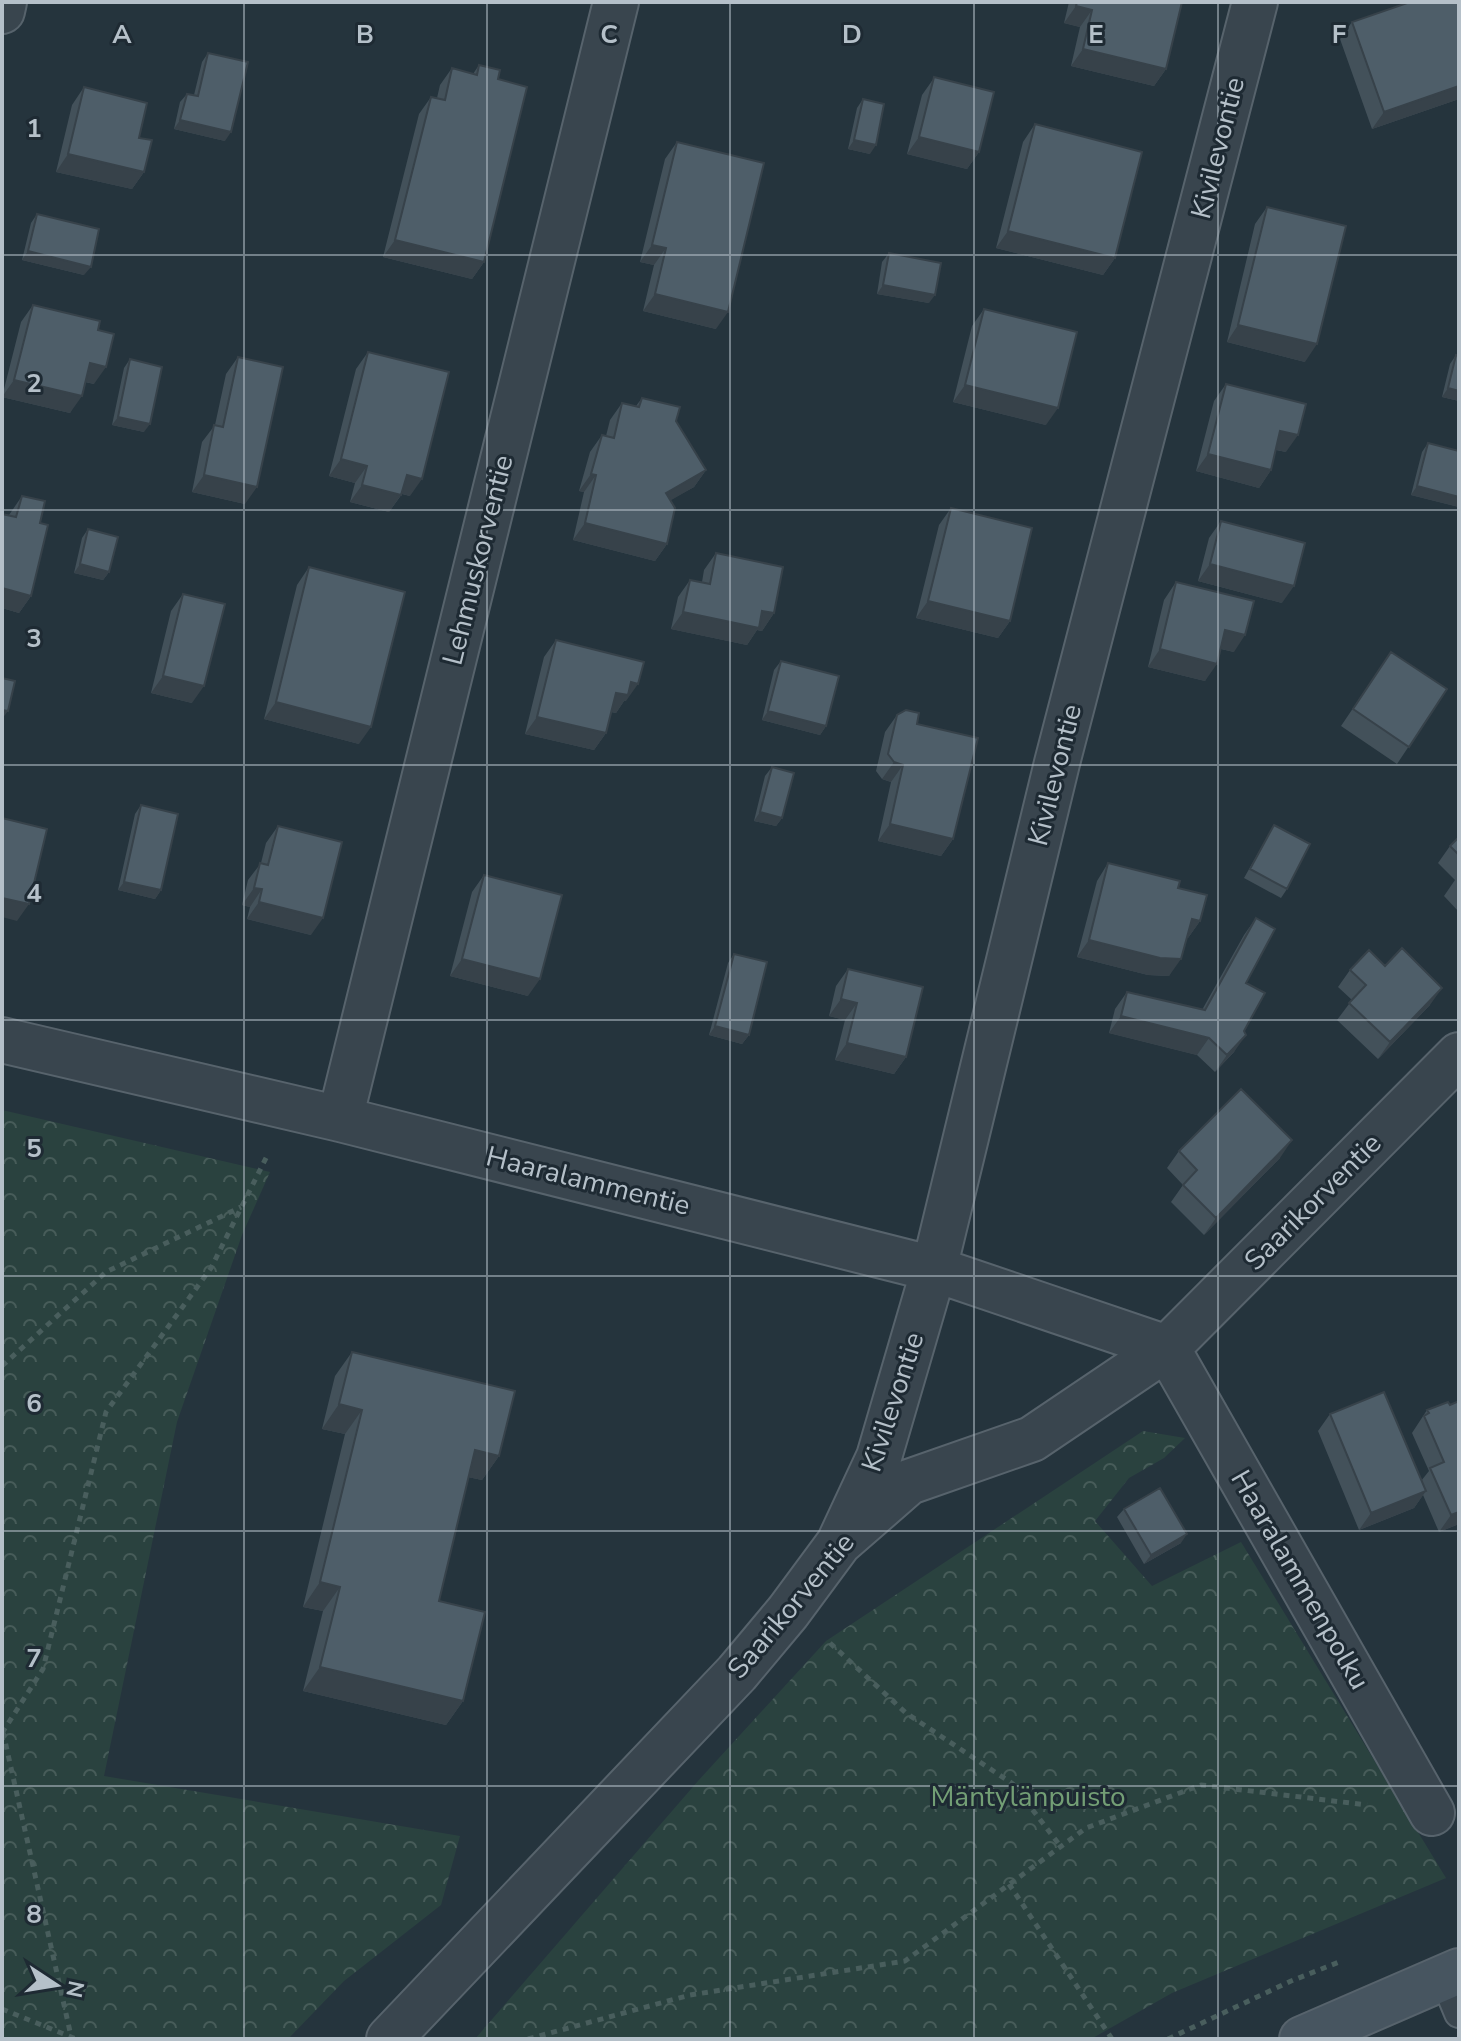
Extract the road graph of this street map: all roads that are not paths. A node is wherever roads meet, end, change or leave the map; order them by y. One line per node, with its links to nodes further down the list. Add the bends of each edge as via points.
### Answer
1 (4, 2): 4 (street)
2 (616, 2): 7 (street, Lehmuskorventie)
3 (1255, 2): 8 (street, Kivilevontie, via 1057,763)
4 (2, 11)
5 (2, 1040): 7 (street, Haaralammentie)
6 (1459, 1055): 9 (street, Saarikorventie)
7 (340, 1119): 8 (street, Haaralammentie)
8 (934, 1269): 9 (street, Haaralammentie); 10 (street, Kivilevontie, via 879,1457)
9 (1167, 1348): 10 (street, Saarikorventie, via 1032,1439 909,1482); 11 (street, Haaralammenpolku)
10 (839, 1543): 13 (street, Saarikorventie, via 737,1673)
11 (1432, 1813)
12 (1454, 1987): 14 (main road)
13 (389, 2039)
14 (1302, 2039)

